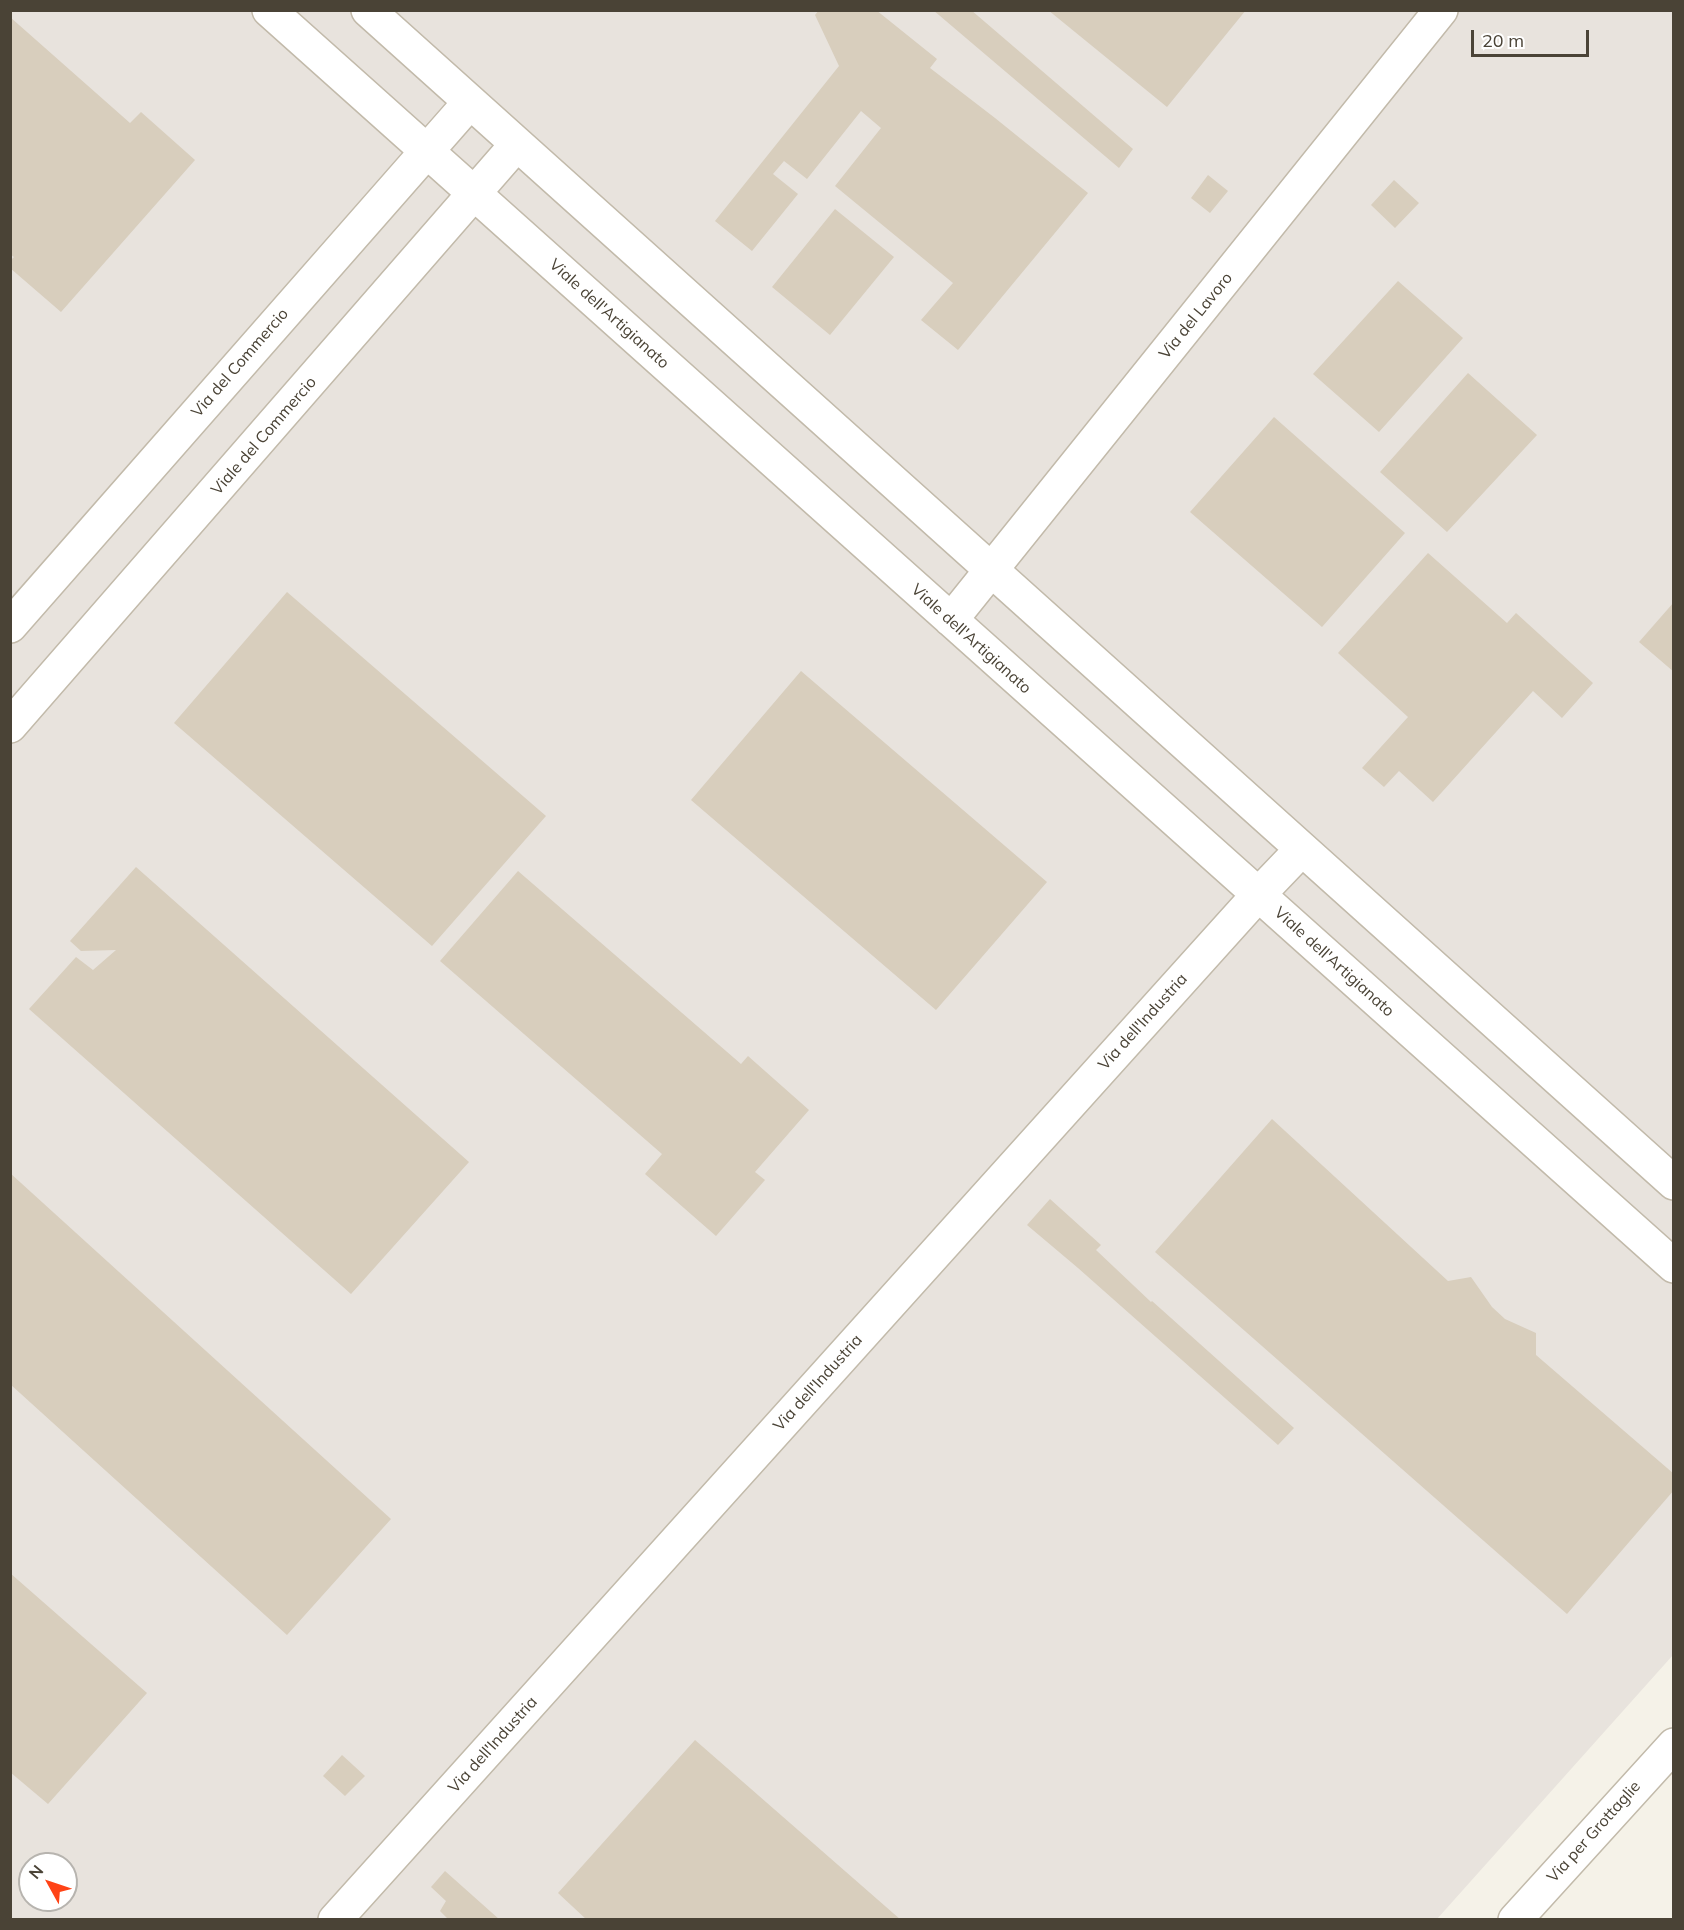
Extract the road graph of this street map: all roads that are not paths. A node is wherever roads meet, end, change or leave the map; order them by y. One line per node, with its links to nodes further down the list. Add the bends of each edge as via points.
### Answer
1 (270, 10): 6 (street, Viale dell'Artigianato)
2 (368, 10): 4 (street)
3 (1441, 10): 8 (street, Via del Lavoro)
4 (470, 102): 5 (street); 6 (street, Via del Commercio)
5 (517, 144): 7 (street, Viale del Commercio); 8 (street)
6 (426, 150): 7 (street, Viale dell'Artigianato); 10 (street, Via del Commercio)
7 (475, 195): 9 (street, Viale dell'Artigianato); 11 (street, Viale del Commercio)
8 (992, 571): 9 (street, Via del Lavoro); 12 (street)
9 (951, 620): 13 (street, Viale dell'Artigianato)
10 (10, 626)
11 (10, 726)
12 (1302, 849): 13 (street, Via dell'Industria); 14 (street)
13 (1258, 895): 15 (street, Viale dell'Artigianato); 17 (street, Via dell'Industria)
14 (1674, 1183)
15 (1674, 1266)
16 (1674, 1745): 18 (street, Via per Grottaglie)
17 (335, 1920)
18 (1515, 1920)

